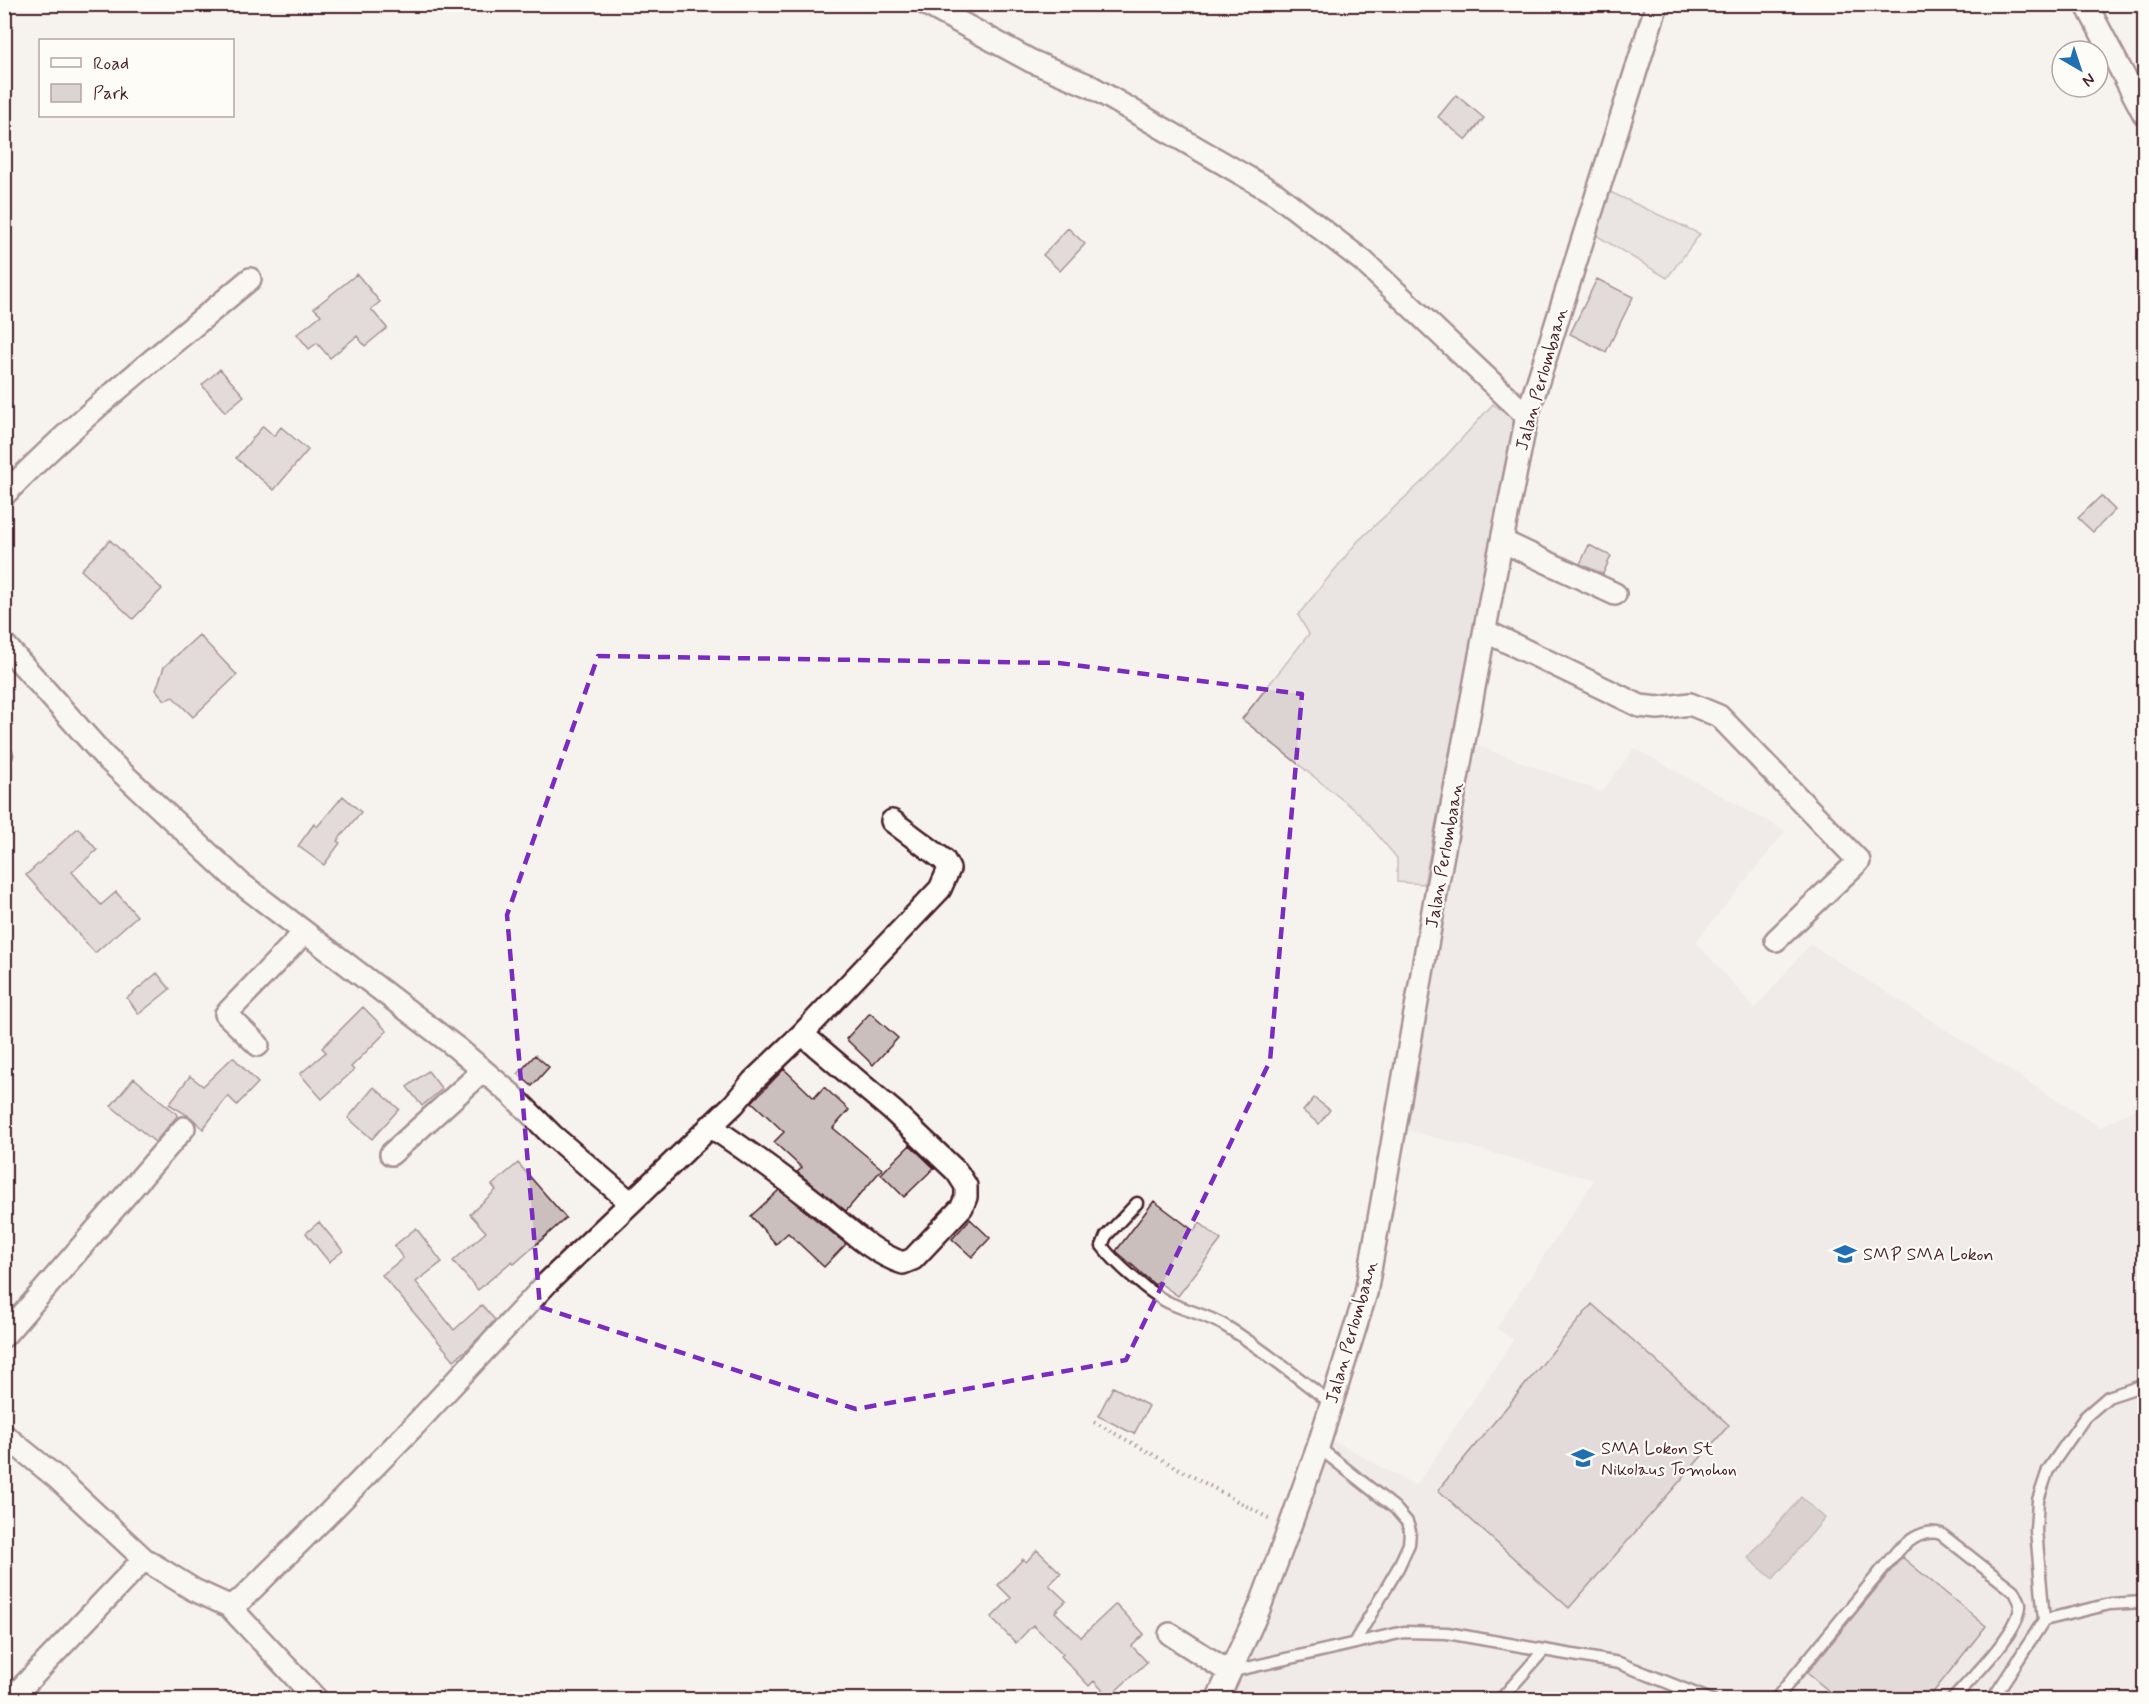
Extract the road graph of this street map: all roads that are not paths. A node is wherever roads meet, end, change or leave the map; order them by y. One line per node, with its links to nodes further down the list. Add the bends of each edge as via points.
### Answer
1 (926, 4): 6 (street, via 1032,61 1090,86 1276,194 1363,261)
2 (1657, 4): 6 (street, Jalan Perlombaan)
3 (2086, 4): 4 (street)
4 (2145, 114)
5 (250, 279): 7 (street, via 91,412)
6 (1527, 416): 8 (street, Jalan Perlombaan)
7 (4, 495)
8 (1502, 541): 9 (street); 10 (street, Jalan Perlombaan)
9 (1615, 594)
10 (1485, 631): 14 (street, via 1640,706 1690,704 1719,716 1859,861); 25 (street, Jalan Perlombaan, via 1366,1293)
11 (4, 644): 13 (street, via 104,756 239,882)
12 (892, 821): 15 (street, via 944,860 949,870 940,889)
13 (304, 933): 16 (street, via 226,1014); 17 (street)
14 (1776, 940)
15 (802, 1034): 18 (street); 18 (street, via 894,1112 957,1172 966,1186 962,1207 913,1259 903,1263 889,1258)
16 (258, 1045)
17 (483, 1071): 20 (street); 21 (street)
18 (710, 1126): 21 (street)
19 (184, 1128): 23 (street)
20 (391, 1154)
21 (630, 1202): 30 (street, via 548,1282 326,1516 242,1599)
22 (1137, 1203): 25 (lane, via 1106,1236 1102,1246 1110,1255 1157,1296 1230,1328)
23 (4, 1336)
24 (2145, 1385): 31 (lane, via 2108,1397 2085,1417 2048,1470 2038,1500 2036,1530)
25 (1331, 1403): 27 (street, Jalan Perlombaan)
26 (4, 1435): 28 (street)
27 (1318, 1447): 33 (lane, via 1395,1508 1410,1531 1409,1544 1398,1568); 35 (street, Jalan Perlombaan, via 1259,1609)
28 (144, 1559): 30 (street); 36 (street)
29 (2145, 1602): 31 (lane, via 2110,1604)
30 (229, 1606): 37 (street)
31 (2044, 1620): 43 (lane)
32 (1170, 1634): 35 (street)
33 (1354, 1643): 34 (lane, via 1404,1632 1447,1633); 35 (lane)
34 (1544, 1650): 39 (lane); 40 (lane, via 1619,1663)
35 (1229, 1672): 38 (street, Jalan Perlombaan)
36 (10, 1700)
37 (317, 1700)
38 (1217, 1700)
39 (1500, 1700)
40 (1711, 1700)
41 (1775, 1700): 42 (lane, via 1898,1550 1912,1538 1935,1532 2015,1592 2020,1606 1994,1653)
42 (1952, 1700)
43 (1992, 1700)

